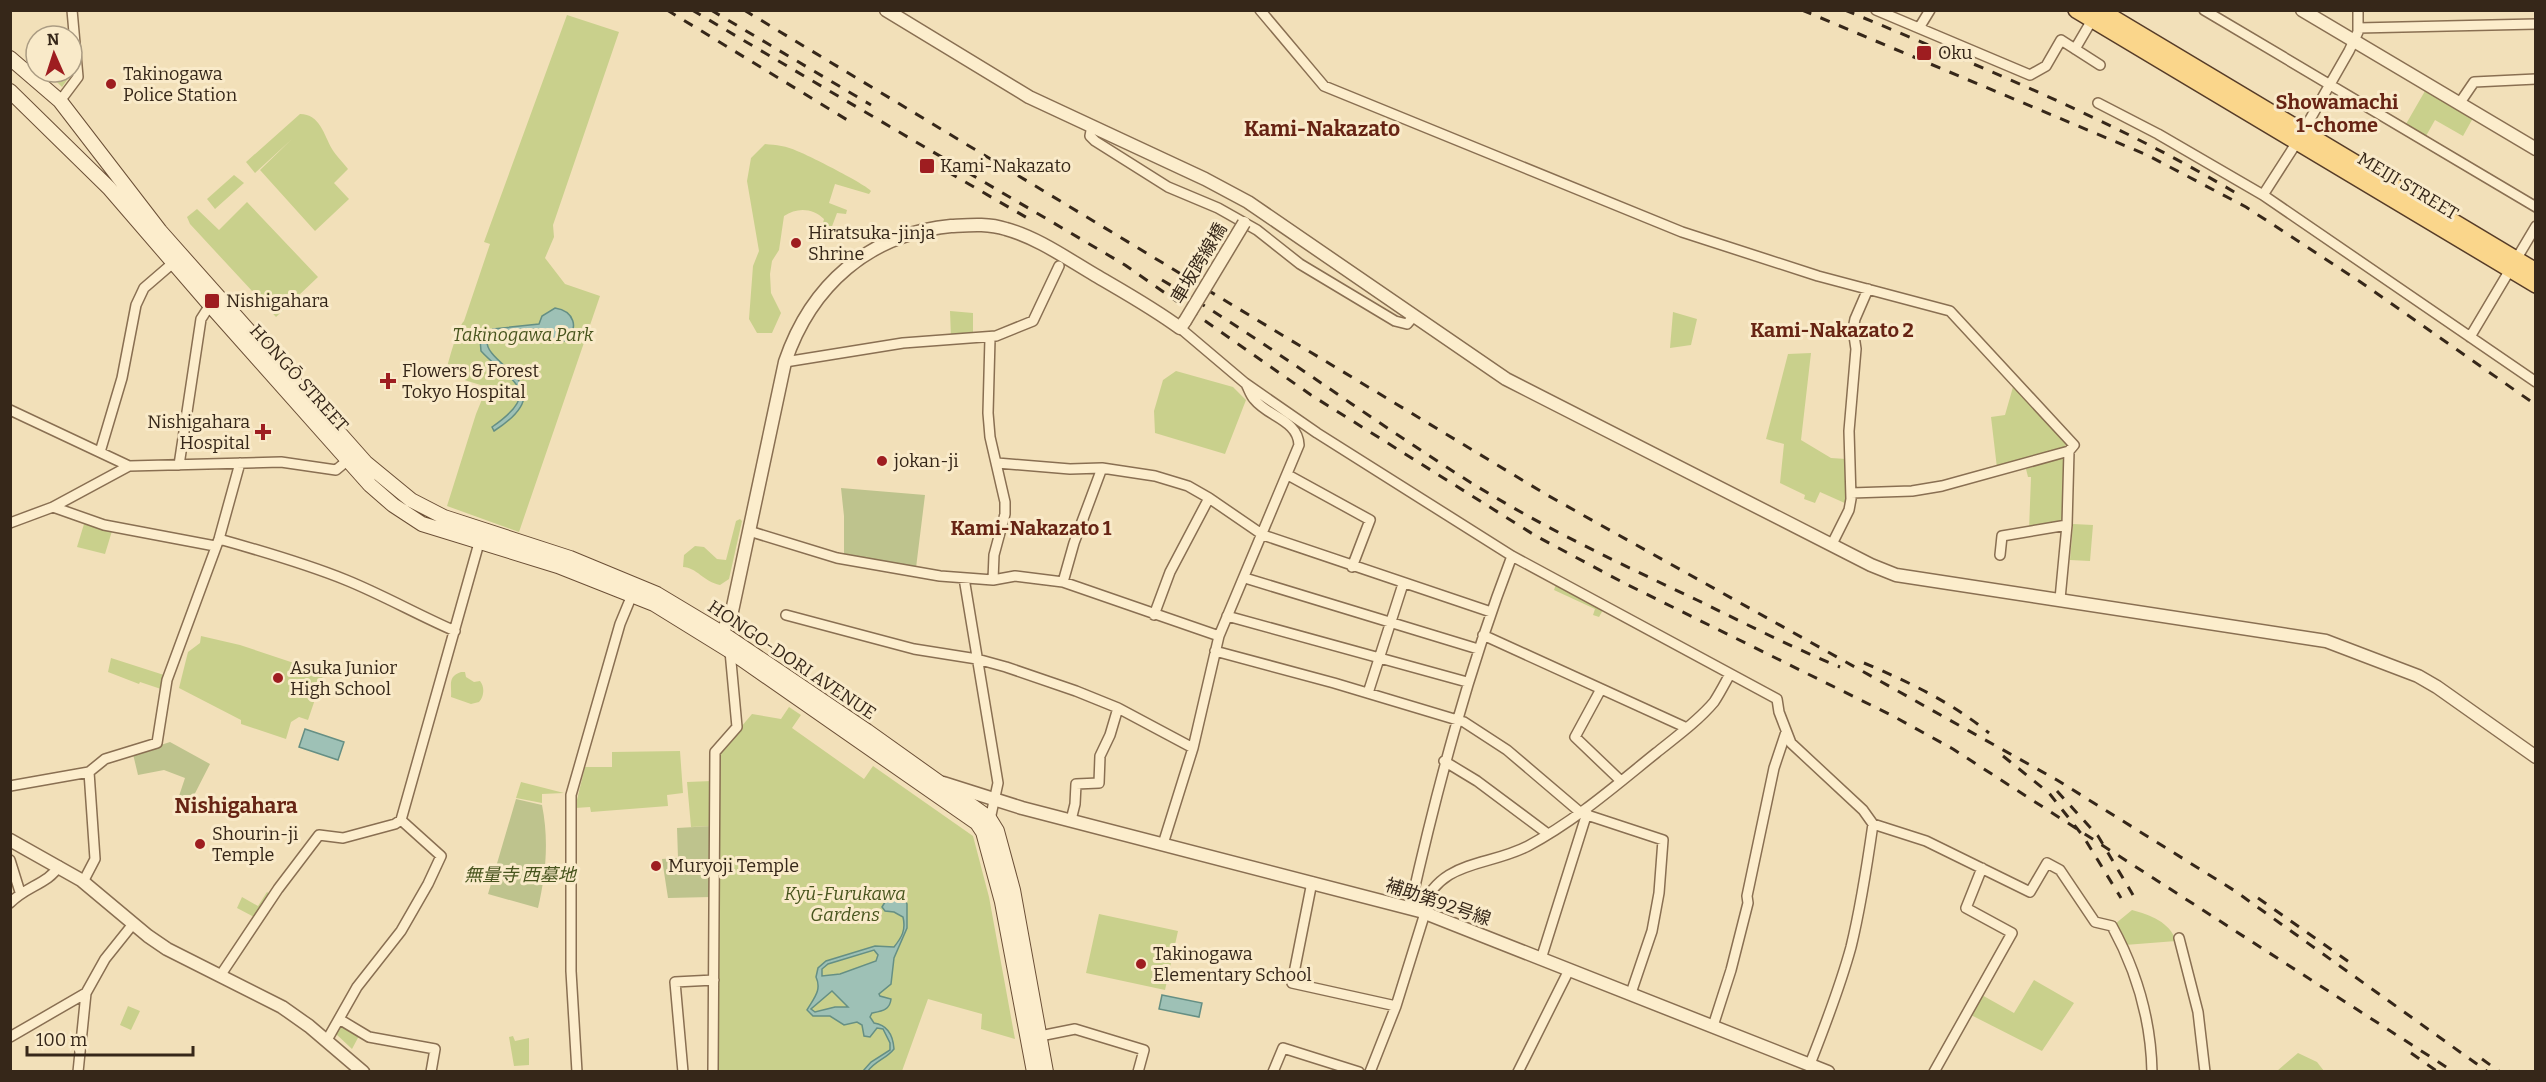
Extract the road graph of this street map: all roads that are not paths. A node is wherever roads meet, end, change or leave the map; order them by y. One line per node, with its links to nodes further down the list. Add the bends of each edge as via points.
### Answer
1 (72, 10): 23 (street, via 78,77)
2 (886, 10): 24 (street, via 1029,97)
3 (1260, 10): 39 (street, via 1324,86 1682,232)
4 (1876, 10): 12 (street)
5 (1930, 10): 12 (street)
6 (2076, 10): 10 (main road, MEIJI STREET)
7 (2204, 10): 19 (street)
8 (2302, 10): 14 (street)
9 (2358, 10): 13 (street)
10 (2097, 14): 15 (street); 26 (main road, MEIJI STREET)
11 (2535, 24): 13 (street)
12 (1919, 28): 15 (street, via 2030,75 2046,66 2061,40)
13 (2358, 28): 14 (street)
14 (2353, 41): 19 (street); 22 (street)
15 (2075, 49): 17 (street)
16 (10, 58): 23 (main road, HONGŌ STREET)
17 (2100, 65)
18 (2535, 79): 22 (street, via 2474,82)
19 (2329, 83): 26 (street); 31 (street)
20 (10, 91): 25 (main road, HONGŌ STREET)
21 (2098, 103): 30 (street)
22 (2459, 104): 27 (street)
23 (62, 105): 25 (main road); 28 (main road, HONGŌ STREET)
24 (1092, 126): 32 (street, via 1090,136 1095,141 1160,182); 41 (street, via 1248,202)
25 (48, 128): 29 (main road, HONGŌ STREET)
26 (2300, 137): 30 (street); 35 (main road, MEIJI STREET)
27 (2535, 149)
28 (104, 158): 29 (main road); 86 (main road, HONGŌ STREET, via 160,231 359,455 411,500 444,517 570,558 657,594)
29 (90, 169): 34 (main road, HONGŌ STREET)
30 (2263, 195): 43 (street)
31 (2535, 207)
32 (1244, 223): 41 (street, via 1300,264 1395,321 1407,324); 42 (street, 車坂跨線橋, bridge)
33 (2535, 226): 35 (street)
34 (173, 263): 40 (main road, HONGŌ STREET); 50 (street, via 144,288 136,305 122,378)
35 (2513, 264): 37 (main road, MEIJI STREET); 38 (main road, MEIJI STREET); 43 (street)
36 (1059, 266): 44 (street, via 1033,321)
37 (2535, 271)
38 (2535, 285)
39 (1868, 290): 49 (street, via 1950,311 2074,445); 58 (street, via 1854,329 1849,431)
40 (210, 305): 51 (main road, HONGŌ STREET); 54 (street, via 201,319)
41 (1413, 317): 67 (street, via 1506,379 1550,403)
42 (1183, 325): 45 (street, via 1032,238 1003,228 964,225 897,238 855,261 808,310); 47 (street)
43 (2470, 337): 46 (street)
44 (990, 338): 45 (street, via 903,343); 53 (street, via 988,413)
45 (785, 362): 63 (street)
46 (2535, 382)
47 (1245, 383): 57 (street, via 1255,400 1298,434 1299,445); 69 (street, via 1317,434)
48 (10, 410): 50 (street)
49 (2069, 451): 58 (street, via 1942,486); 62 (street)
50 (100, 452): 55 (street)
51 (348, 460): 52 (street, via 336,470 281,462); 66 (main road, HONGŌ STREET, via 370,485 412,518)
52 (240, 463): 54 (street); 65 (street)
53 (997, 463): 56 (street, via 1070,470); 73 (street, via 1005,514 994,555)
54 (179, 465): 55 (street)
55 (129, 466): 60 (street)
56 (1102, 468): 59 (street, via 1155,476 1188,486); 74 (street)
57 (1288, 475): 64 (street); 70 (street, via 1370,520)
58 (1851, 493): 67 (street, via 1849,510)
59 (1209, 498): 64 (street); 80 (street, via 1174,565)
60 (53, 507): 61 (street); 65 (street, via 104,525)
61 (10, 523)
62 (2067, 525): 68 (street, via 2002,536); 77 (street)
63 (749, 531): 71 (street, via 837,558); 86 (street, via 731,616)
64 (1263, 535): 70 (street); 72 (street)
65 (217, 543): 83 (street, via 289,558); 103 (street, via 167,680 157,743 105,759)
66 (479, 543): 76 (main road, HONGŌ STREET, via 558,566); 83 (street)
67 (1832, 544): 77 (street, via 1896,575)
68 (2000, 555)
69 (1512, 556): 78 (street); 92 (street)
70 (1352, 567): 75 (street)
71 (964, 578): 73 (street); 91 (street)
72 (1245, 578): 81 (street); 82 (street)
73 (993, 580): 74 (street, via 1015,576)
74 (1063, 582): 80 (street)
75 (1403, 584): 78 (street); 82 (street)
76 (632, 595): 86 (main road, HONGO-DORI AVENUE); 146 (street, via 620,624 571,795)
77 (2060, 599): 101 (street, via 2326,640 2418,676)
78 (1491, 612): 85 (street)
79 (786, 615): 91 (street, via 914,649)
80 (1154, 615): 84 (street)
81 (1227, 616): 84 (street); 90 (street)
82 (1390, 621): 87 (street); 90 (street)
83 (455, 631): 111 (street)
84 (1219, 636): 89 (street)
85 (1483, 636): 87 (street); 94 (street)
86 (719, 637): 88 (main road, HONGO-DORI AVENUE); 105 (main road, HONGO-DORI AVENUE)
87 (1478, 649): 93 (street)
88 (730, 651): 107 (main road, HONGO-DORI AVENUE); 131 (street, via 737,727 715,752)
89 (1215, 651): 95 (street); 100 (street)
90 (1379, 657): 93 (street); 95 (street)
91 (977, 659): 96 (street, via 1076,690); 109 (street, via 998,777)
92 (1730, 674): 98 (street, via 1714,702); 99 (street, via 1777,699)
93 (1467, 682): 97 (street)
94 (1601, 689): 98 (street); 104 (street, via 1575,737)
95 (1368, 693): 97 (street)
96 (1118, 708): 100 (street); 112 (street, via 1100,756 1099,783 1076,784)
97 (1456, 719): 102 (street); 110 (street, via 1507,750)
98 (1687, 728): 104 (street)
99 (1786, 732): 113 (street, via 1791,743 1863,810); 136 (street, via 1774,768 1748,903)
100 (1193, 748): 116 (street)
101 (2535, 757)
102 (1444, 761): 114 (street); 125 (street)
103 (89, 772): 106 (street); 121 (street, via 95,859)
104 (1621, 781): 110 (street)
105 (939, 782): 108 (main road, HONGO-DORI AVENUE); 109 (street, 補助第92号線)
106 (10, 786)
107 (945, 801): 108 (street); 117 (main road, HONGO-DORI AVENUE, via 981,827)
108 (970, 804): 109 (main road, HONGO-DORI AVENUE)
109 (993, 808): 112 (street, 補助第92号線, via 1022,808); 117 (street); 137 (main road, HONGO-DORI AVENUE, via 1013,890)
110 (1585, 812): 114 (street); 128 (street); 133 (street, via 1663,840 1652,931)
111 (401, 820): 130 (street, via 343,838 319,835); 135 (street, via 441,856 401,931 357,987)
112 (1071, 820): 116 (street, 補助第92号線)
113 (1873, 825): 120 (street, via 1926,841); 140 (street, via 1851,948 1836,997)
114 (1548, 834): 125 (street, via 1526,847 1447,875 1428,892)
115 (11, 843): 119 (street)
116 (1163, 844): 122 (street, 補助第92号線)
117 (988, 850): 149 (main road, HONGO-DORI AVENUE, via 1002,902)
118 (10, 860): 123 (street)
119 (59, 866): 121 (street); 123 (street, via 49,878)
120 (1982, 868): 156 (street, via 1966,908 2012,933); 157 (street, via 2030,892 2047,863 2060,870 2095,922 2112,926 2124,948 2141,999)
121 (83, 882): 126 (street)
122 (1312, 882): 125 (street, 補助第92号線); 134 (street, via 1292,983)
123 (20, 892): 124 (street)
124 (10, 903)
125 (1418, 911): 128 (street, 補助第92号線); 134 (street)
126 (133, 924): 130 (street, via 167,949); 132 (street, via 105,959)
127 (2180, 938): 158 (street, via 2199,1012)
128 (1540, 958): 129 (street, 補助第92号線)
129 (1569, 970): 133 (street, 補助第92号線); 154 (street)
130 (220, 976): 139 (street, via 282,1007)
131 (714, 980): 147 (street, via 675,982); 148 (street)
132 (86, 993): 138 (street); 143 (street)
133 (1631, 993): 136 (street, 補助第92号線)
134 (1396, 1006): 153 (street)
135 (339, 1019): 139 (street); 145 (street, via 369,1037 435,1049)
136 (1713, 1026): 140 (street, 補助第92号線)
137 (1040, 1036): 142 (street, via 1075,1029 1144,1050); 150 (main road, HONGO-DORI AVENUE)
138 (10, 1037)
139 (327, 1040): 141 (street)
140 (1806, 1066): 155 (street, 補助第92号線)
141 (351, 1067): 144 (street)
142 (1141, 1070)
143 (78, 1071)
144 (363, 1071)
145 (431, 1071)
146 (577, 1071)
147 (683, 1071)
148 (713, 1071)
149 (1034, 1071)
150 (1046, 1071)
151 (1273, 1071): 152 (street, via 1283,1048)
152 (1359, 1071)
153 (1370, 1071)
154 (1518, 1071)
155 (1828, 1071)
156 (1934, 1071)
157 (2152, 1071)
158 (2204, 1071)

